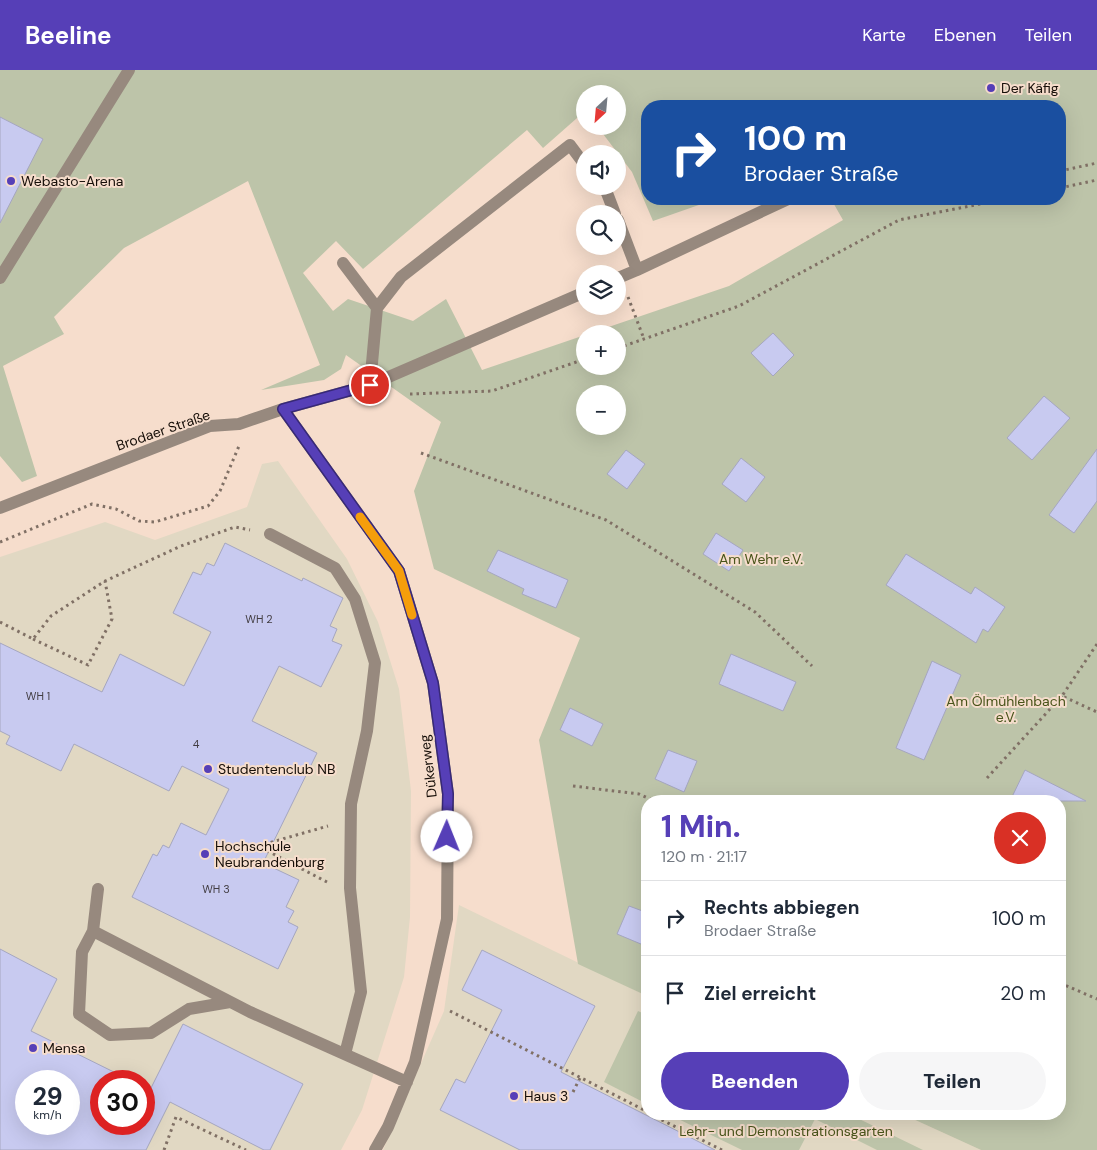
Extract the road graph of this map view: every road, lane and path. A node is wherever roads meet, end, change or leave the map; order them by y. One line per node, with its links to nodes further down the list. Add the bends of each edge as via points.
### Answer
1 (129, 70): 13 (street)
2 (576, 153): 16 (street, via 570,145 402,278)
3 (1097, 164): 4 (path)
4 (1066, 169)
5 (1097, 180): 6 (path)
6 (1066, 187)
7 (775, 205): 11 (street)
8 (975, 205): 17 (path, via 899,220 739,306)
9 (626, 241): 11 (street)
10 (343, 263): 16 (street)
11 (637, 270): 12 (street)
12 (626, 275)
13 (0, 278)
14 (626, 295): 17 (path)
15 (576, 296): 20 (street, Brodaer Straße)
16 (377, 308): 20 (street)
17 (644, 338): 18 (path)
18 (626, 345)
19 (576, 362): 21 (path, via 492,391)
20 (370, 385): 22 (street, Brodaer Straße)
21 (407, 394)
22 (283, 409): 23 (street, Brodaer Straße); 44 (street, Dükerweg, via 399,571 433,683 448,794 447,919)
23 (239, 424): 25 (street, Brodaer Straße, via 210,426); 27 (path, via 239,447 220,491 208,506 155,522 139,521 116,509 92,504)
24 (421, 452): 32 (path, via 606,520 755,612)
25 (0, 508)
26 (270, 534): 28 (path, via 235,527 181,546); 38 (street, via 335,568 356,599 375,663 367,731)
27 (0, 542)
28 (105, 581): 30 (path, via 51,616); 30 (path, via 112,619 88,665)
29 (0, 622): 30 (path)
30 (33, 639)
31 (1097, 644): 33 (path)
32 (812, 666)
33 (1062, 696): 34 (path); 35 (path)
34 (1097, 712)
35 (987, 778)
36 (573, 786): 37 (path)
37 (641, 795)
38 (350, 820): 40 (street); 40 (path, via 258,846)
39 (98, 889): 41 (street)
40 (351, 895): 46 (street, via 361,992)
41 (93, 931): 45 (street); 45 (street, via 82,952 79,1014 110,1035 151,1033 189,1009)
42 (1066, 986): 43 (path)
43 (1097, 999)
44 (429, 1001): 47 (path); 48 (street, Dükerweg)
45 (230, 1002): 46 (street)
46 (345, 1054): 48 (street)
47 (580, 1078): 49 (path); 50 (path)
48 (407, 1082): 54 (street, Dükerweg)
49 (573, 1092)
50 (641, 1109)
51 (663, 1120): 55 (path)
52 (164, 1150): 53 (path, via 176,1117)
53 (246, 1150)
54 (375, 1150)
55 (722, 1150)

